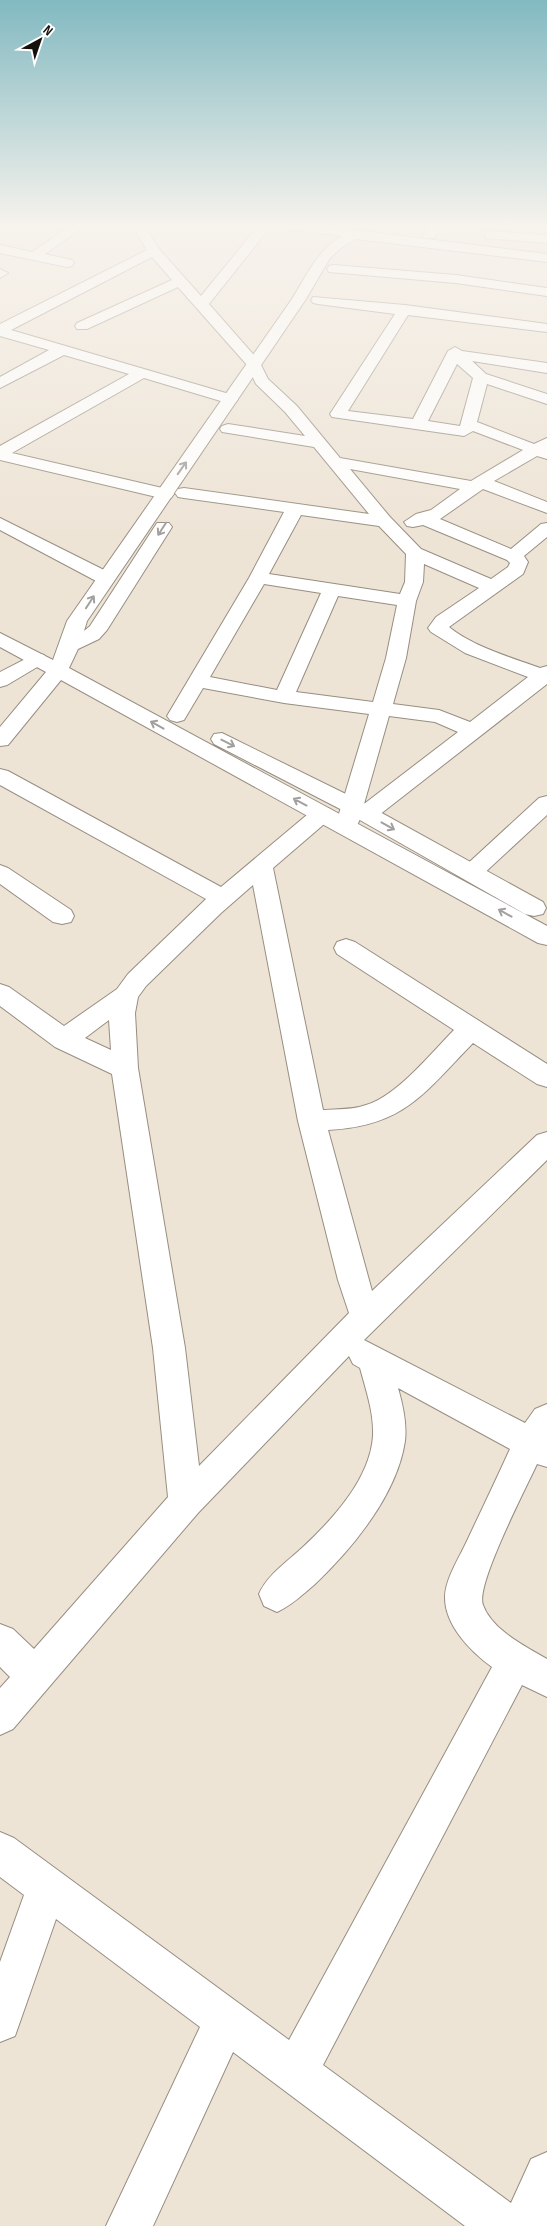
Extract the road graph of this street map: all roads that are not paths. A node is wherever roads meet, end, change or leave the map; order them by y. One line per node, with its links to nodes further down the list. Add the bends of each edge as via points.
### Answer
1 (222, 329): 9 (street)
2 (279, 329): 9 (street)
3 (297, 329): 13 (street)
4 (392, 329): 18 (street)
5 (458, 329): 8 (street)
6 (0, 330): 7 (street)
7 (62, 348): 11 (street); 14 (street)
8 (455, 354): 10 (street); 12 (street); 20 (street)
9 (254, 364): 13 (street); 15 (street)
10 (547, 368)
11 (142, 373): 15 (street); 24 (street)
12 (481, 377): 16 (street); 19 (street)
13 (261, 381): 17 (street); 21 (street)
14 (0, 383)
15 (230, 399): 28 (street, one-way to 15)
16 (547, 399)
17 (291, 409): 18 (street); 22 (street)
18 (338, 414): 20 (street)
19 (468, 424): 20 (street, via 467,428 458,431); 23 (street)
20 (418, 425)
21 (228, 429): 22 (street); 27 (street)
22 (321, 443): 25 (street)
23 (544, 449): 26 (street)
24 (0, 454): 28 (street)
25 (337, 462): 26 (street); 32 (street)
26 (478, 484): 30 (street); 31 (street, via 437,514)
27 (184, 493): 29 (street); 45 (street, one-way to 45, via 97,630)
28 (165, 494): 38 (street)
29 (296, 507): 32 (street); 39 (street)
30 (547, 508)
31 (422, 518): 35 (street, via 407,526); 37 (street)
32 (384, 520): 35 (street)
33 (0, 523): 38 (street)
34 (547, 528): 37 (street)
35 (400, 535): 36 (street)
36 (415, 553): 40 (street); 42 (street, via 414,582)
37 (513, 556): 40 (street, via 519,562 516,570)
38 (105, 578): 45 (street, one-way to 38, via 77,621)
39 (258, 578): 41 (street); 49 (street)
40 (493, 587): 47 (street, via 442,621 438,628 443,634 463,643)
41 (332, 589): 42 (street); 50 (street)
42 (407, 601): 51 (street)
43 (0, 621): 45 (street)
44 (0, 639): 46 (street)
45 (65, 658): 46 (street); 52 (street); 54 (street); 58 (street, one-way to 45)
46 (37, 659): 48 (street)
47 (546, 675): 53 (street)
48 (0, 681)
49 (196, 682): 50 (street); 52 (street)
50 (284, 696): 51 (street)
51 (382, 710): 53 (street, via 439,716); 57 (street)
52 (177, 716): 57 (street, one-way to 57)
53 (472, 730): 57 (street)
54 (0, 740)
55 (0, 776): 63 (street)
56 (547, 803): 61 (street)
57 (359, 810): 59 (street); 61 (street, one-way to 61)
58 (322, 814): 59 (street); 60 (street)
59 (346, 827): 66 (street, one-way to 59)
60 (261, 866): 63 (street); 74 (street)
61 (472, 872): 65 (street)
62 (0, 873): 64 (street)
63 (222, 898): 69 (street, via 137,980)
64 (62, 916)
65 (547, 916)
66 (547, 937)
67 (346, 948): 70 (street)
68 (0, 993): 71 (street)
69 (126, 995): 71 (street); 72 (street, via 122,1013)
70 (471, 1029): 73 (street); 74 (street, via 383,1111)
71 (64, 1040): 72 (street)
72 (125, 1068): 80 (street, via 169,1348)
73 (547, 1077)
74 (312, 1121): 76 (street, via 353,1280)
75 (547, 1143): 76 (street)
76 (366, 1316): 77 (street)
77 (343, 1342): 78 (street); 80 (street)
78 (374, 1359): 79 (street); 81 (street, via 387,1414 389,1434 385,1456 357,1514 337,1540)
79 (541, 1438): 83 (street, via 469,1575 463,1597 470,1618 483,1637)
80 (186, 1502): 84 (street)
81 (277, 1594)
82 (0, 1642): 84 (street)
83 (531, 1670): 90 (street)
84 (35, 1676): 85 (street)
85 (0, 1716)
86 (0, 1852): 87 (street)
87 (47, 1887): 88 (street); 89 (street)
88 (226, 2020): 90 (street); 92 (street)
89 (0, 2021)
90 (296, 2071): 93 (street)
91 (547, 2175): 94 (street)
92 (129, 2226)
93 (503, 2226)
94 (524, 2226)

